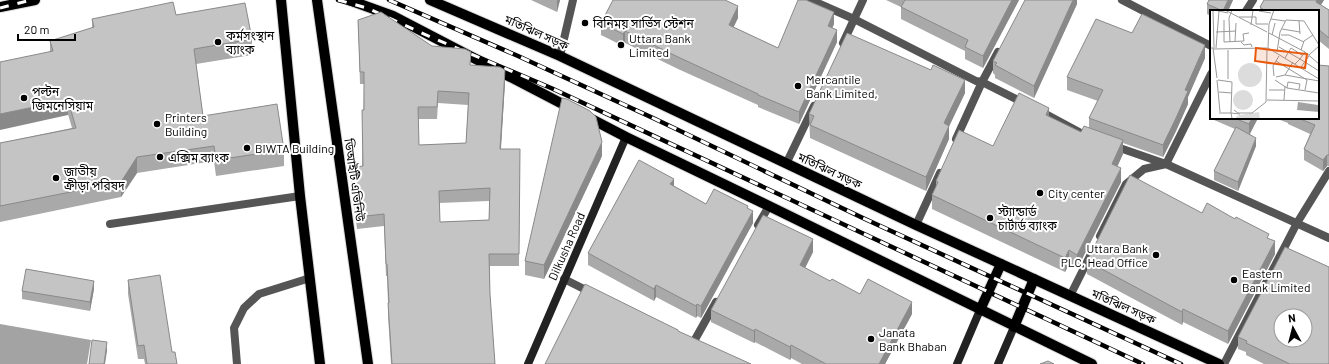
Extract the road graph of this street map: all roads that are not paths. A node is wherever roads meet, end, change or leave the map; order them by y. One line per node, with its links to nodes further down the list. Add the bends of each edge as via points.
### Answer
1 (34, 0): 11 (main road)
2 (281, 0): 29 (main road)
3 (317, 0): 48 (main road, ডিআইটি এভিনিউ)
4 (349, 0): 22 (main road, via 393,16)
5 (430, 0): 17 (main road, মতিঝিল সড়ক)
6 (573, 0): 17 (street)
7 (811, 0): 13 (street)
8 (863, 0): 13 (street)
9 (1122, 0): 14 (street)
10 (1253, 0): 12 (street)
11 (0, 7)
12 (1247, 10)
13 (854, 19): 15 (street); 19 (street)
14 (1210, 45)
15 (840, 48)
16 (1000, 48): 19 (street)
17 (560, 56): 25 (main road, মতিঝিল সড়ক)
18 (1210, 76): 27 (street)
19 (982, 82): 21 (street); 24 (street)
20 (817, 99): 25 (street)
21 (1086, 135)
22 (626, 137): 30 (main road); 38 (street, Dilkusha Road)
23 (1108, 143): 27 (street)
24 (951, 150)
25 (786, 164): 33 (main road, মতিঝিল সড়ক)
26 (945, 164): 33 (street)
27 (1166, 164): 31 (street); 42 (street, via 1144,169 1126,184)
28 (1329, 171): 31 (street)
29 (300, 196): 32 (street); 37 (main road)
30 (769, 206): 34 (street); 43 (main road)
31 (1297, 222): 35 (street); 54 (street)
32 (110, 224)
33 (916, 226): 36 (main road, মতিঝিল সড়ক)
34 (754, 233)
35 (1329, 238)
36 (1001, 264): 39 (main road, মতিঝিল সড়ক); 43 (main road)
37 (310, 278): 46 (street, via 259,294 244,308 234,328); 47 (main road)
38 (564, 279): 41 (street); 49 (street, Dilkusha Road)
39 (1034, 279): 42 (main road, মতিঝিল সড়ক); 44 (main road)
40 (720, 295): 45 (street)
41 (598, 296)
42 (1070, 296): 53 (main road, মতিঝিল সড়ক)
43 (980, 310): 44 (main road); 50 (street)
44 (1014, 327): 51 (street); 52 (main road)
45 (693, 343)
46 (237, 364)
47 (320, 364)
48 (368, 364)
49 (528, 364)
50 (957, 364)
51 (998, 364)
52 (1092, 364)
53 (1219, 364)
54 (1224, 364)

